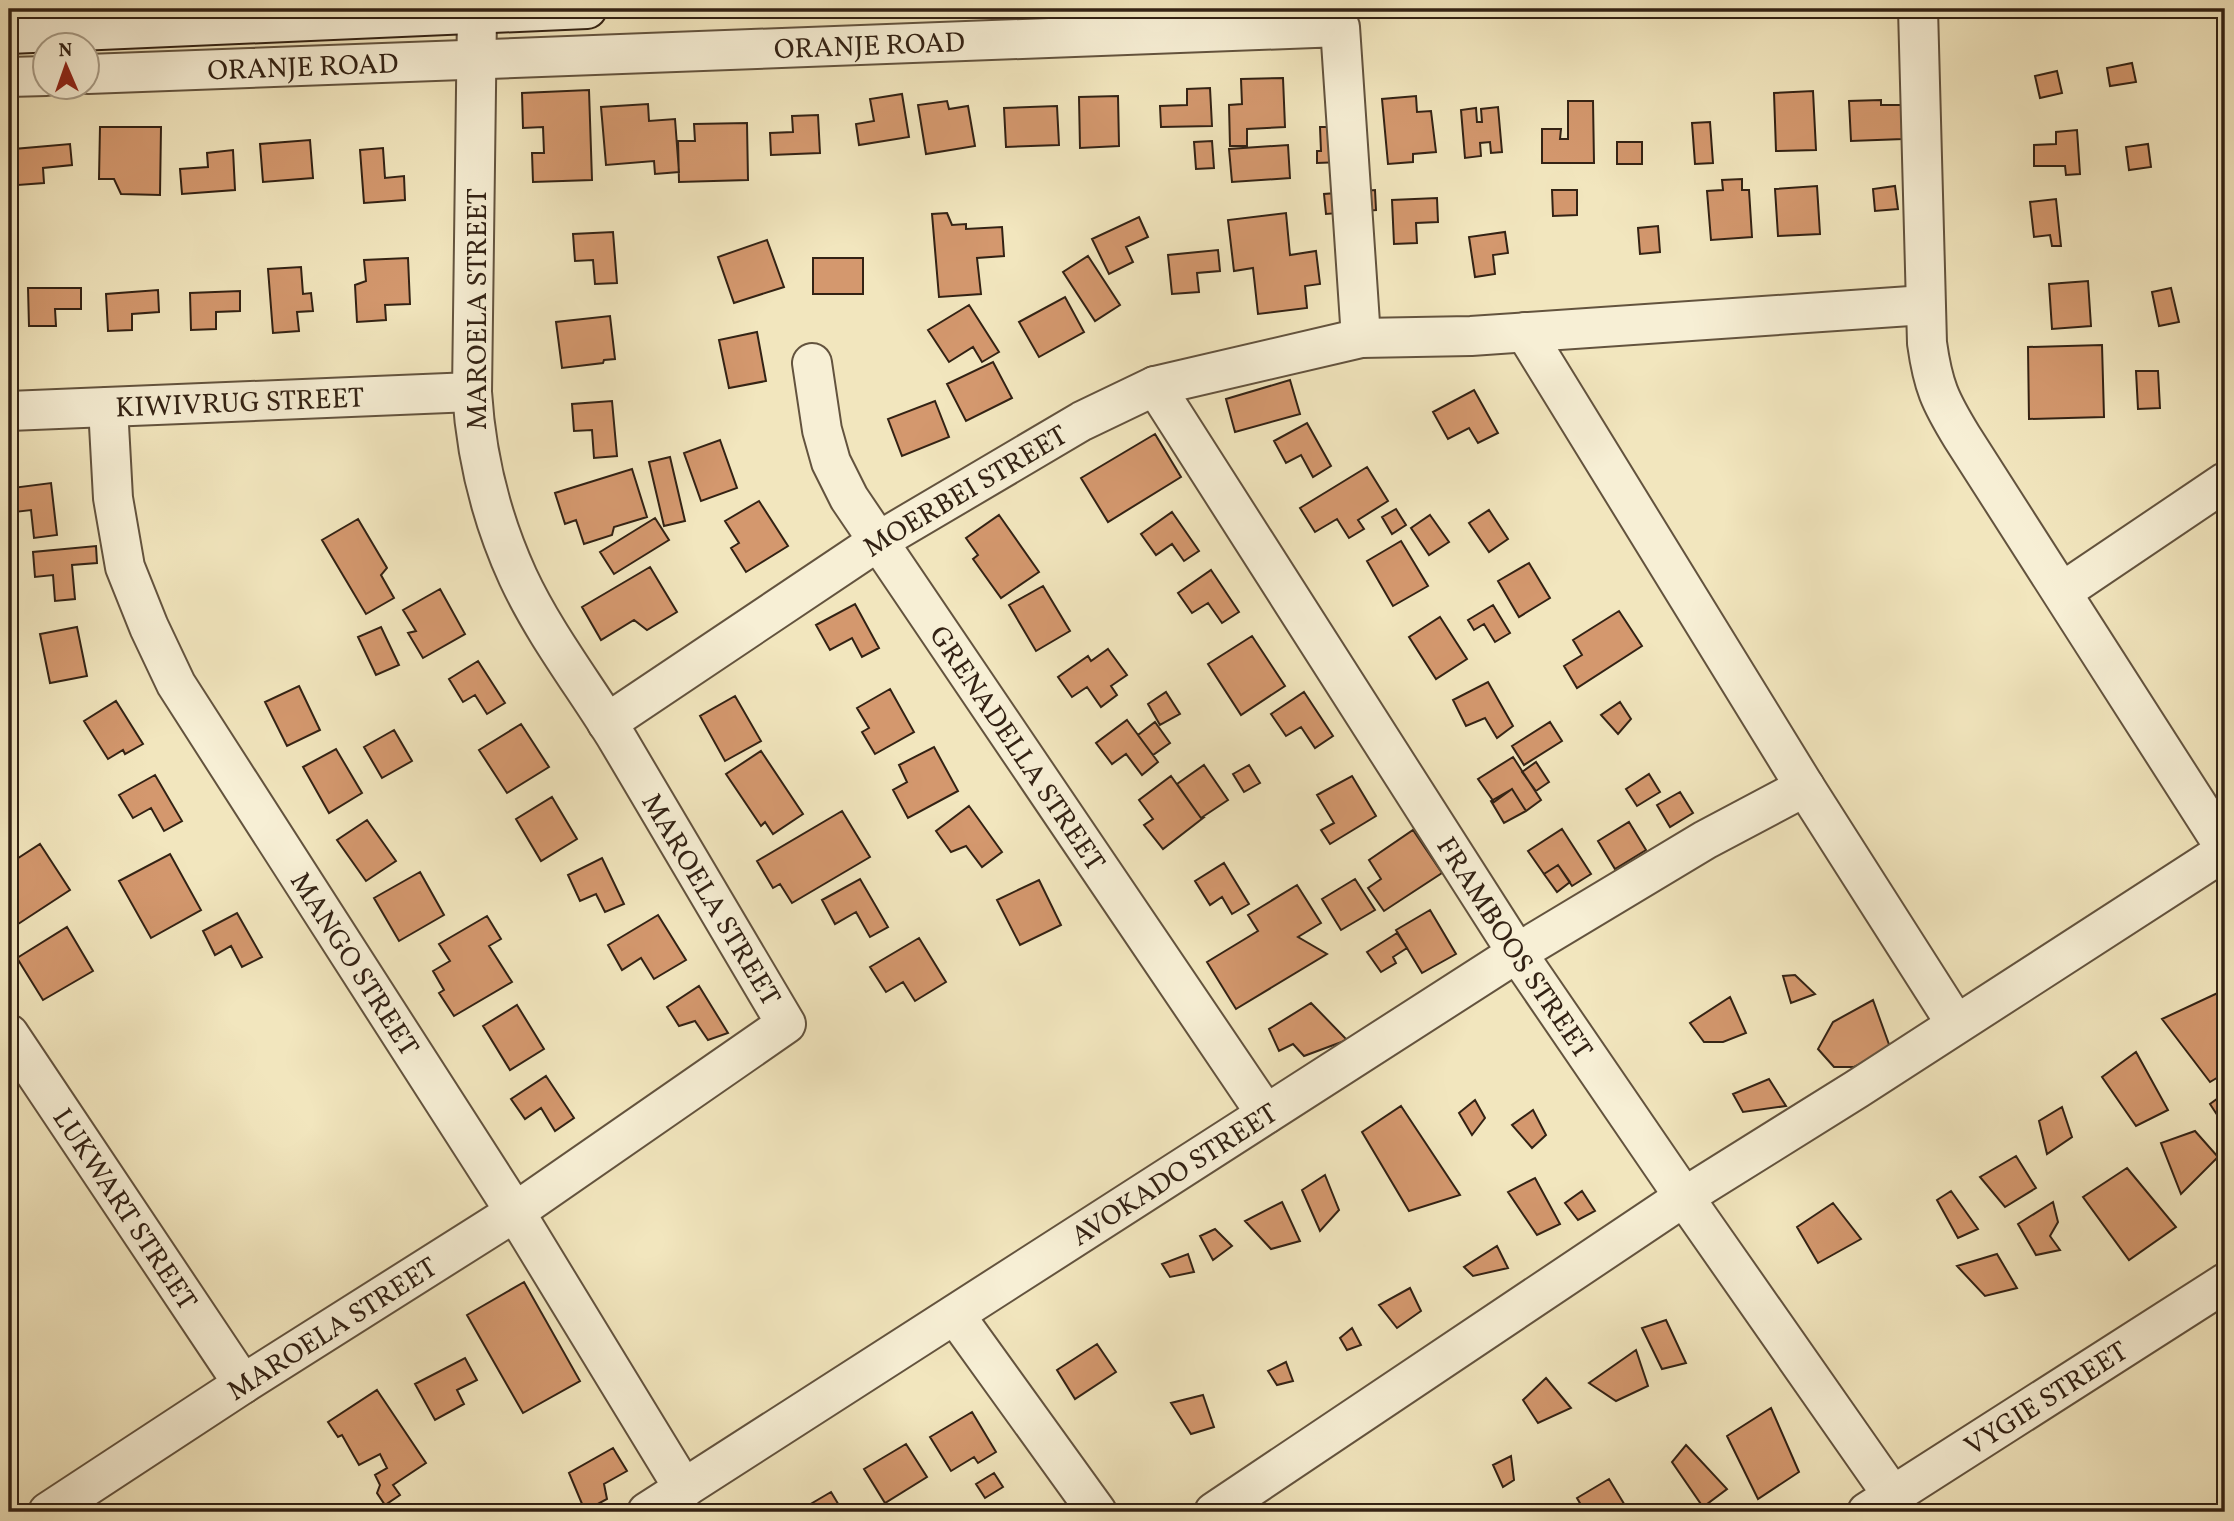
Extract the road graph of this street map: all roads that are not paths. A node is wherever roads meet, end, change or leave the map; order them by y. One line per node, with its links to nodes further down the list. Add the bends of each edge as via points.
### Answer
1 (587, 9): 3 (street)
2 (1918, 9): 10 (street)
3 (477, 14): 5 (street); 6 (street, MAROELA STREET)
4 (1339, 18): 6 (street, ORANJE ROAD); 12 (street, ORANJE ROAD)
5 (9, 34)
6 (477, 59): 7 (street, ORANJE ROAD); 15 (street, MAROELA STREET)
7 (102, 73)
8 (32, 76): 9 (street)
9 (9, 77)
10 (1925, 305): 11 (street, MOERBEI STREET); 20 (street, via 1932,380 1942,404)
11 (1525, 332): 12 (street, MOERBEI STREET); 22 (street)
12 (1361, 338): 14 (street, MOERBEI STREET)
13 (812, 363): 19 (street, GRENADELLA STREET, via 831,462)
14 (1155, 386): 19 (street, MOERBEI STREET, via 1082,421); 24 (street, FRAMBOOS STREET)
15 (472, 392): 16 (street, KIWIVRUG STREET); 21 (street, MAROELA STREET, via 475,436 489,501 518,576)
16 (108, 407): 17 (street, KIWIVRUG STREET); 29 (street, MANGO STREET, via 113,498 125,567 176,684)
17 (9, 411)
18 (2225, 482): 20 (street)
19 (877, 542): 21 (street, MOERBEI STREET); 27 (street, GRENADELLA STREET)
20 (2062, 592): 23 (street)
21 (607, 723): 29 (street, MAROELA STREET, via 786,1024)
22 (1805, 787): 24 (street, AVOKADO STREET, via 1705,840); 25 (street)
23 (2225, 850): 25 (street)
24 (1517, 953): 27 (street, AVOKADO STREET); 28 (street, FRAMBOOS STREET)
25 (1956, 1024): 28 (street)
26 (9, 1034): 32 (street, LUKWART STREET)
27 (1266, 1114): 31 (street, AVOKADO STREET)
28 (1684, 1197): 34 (street, FRAMBOOS STREET); 38 (street)
29 (515, 1212): 32 (street, MAROELA STREET); 33 (street, MANGO STREET)
30 (2225, 1283): 34 (street, VYGIE STREET)
31 (955, 1315): 33 (street, AVOKADO STREET); 37 (street)
32 (243, 1384): 35 (street, MAROELA STREET)
33 (684, 1489): 36 (street, AVOKADO STREET)
34 (1880, 1504)
35 (48, 1512)
36 (647, 1512)
37 (1097, 1512)
38 (1214, 1512)

